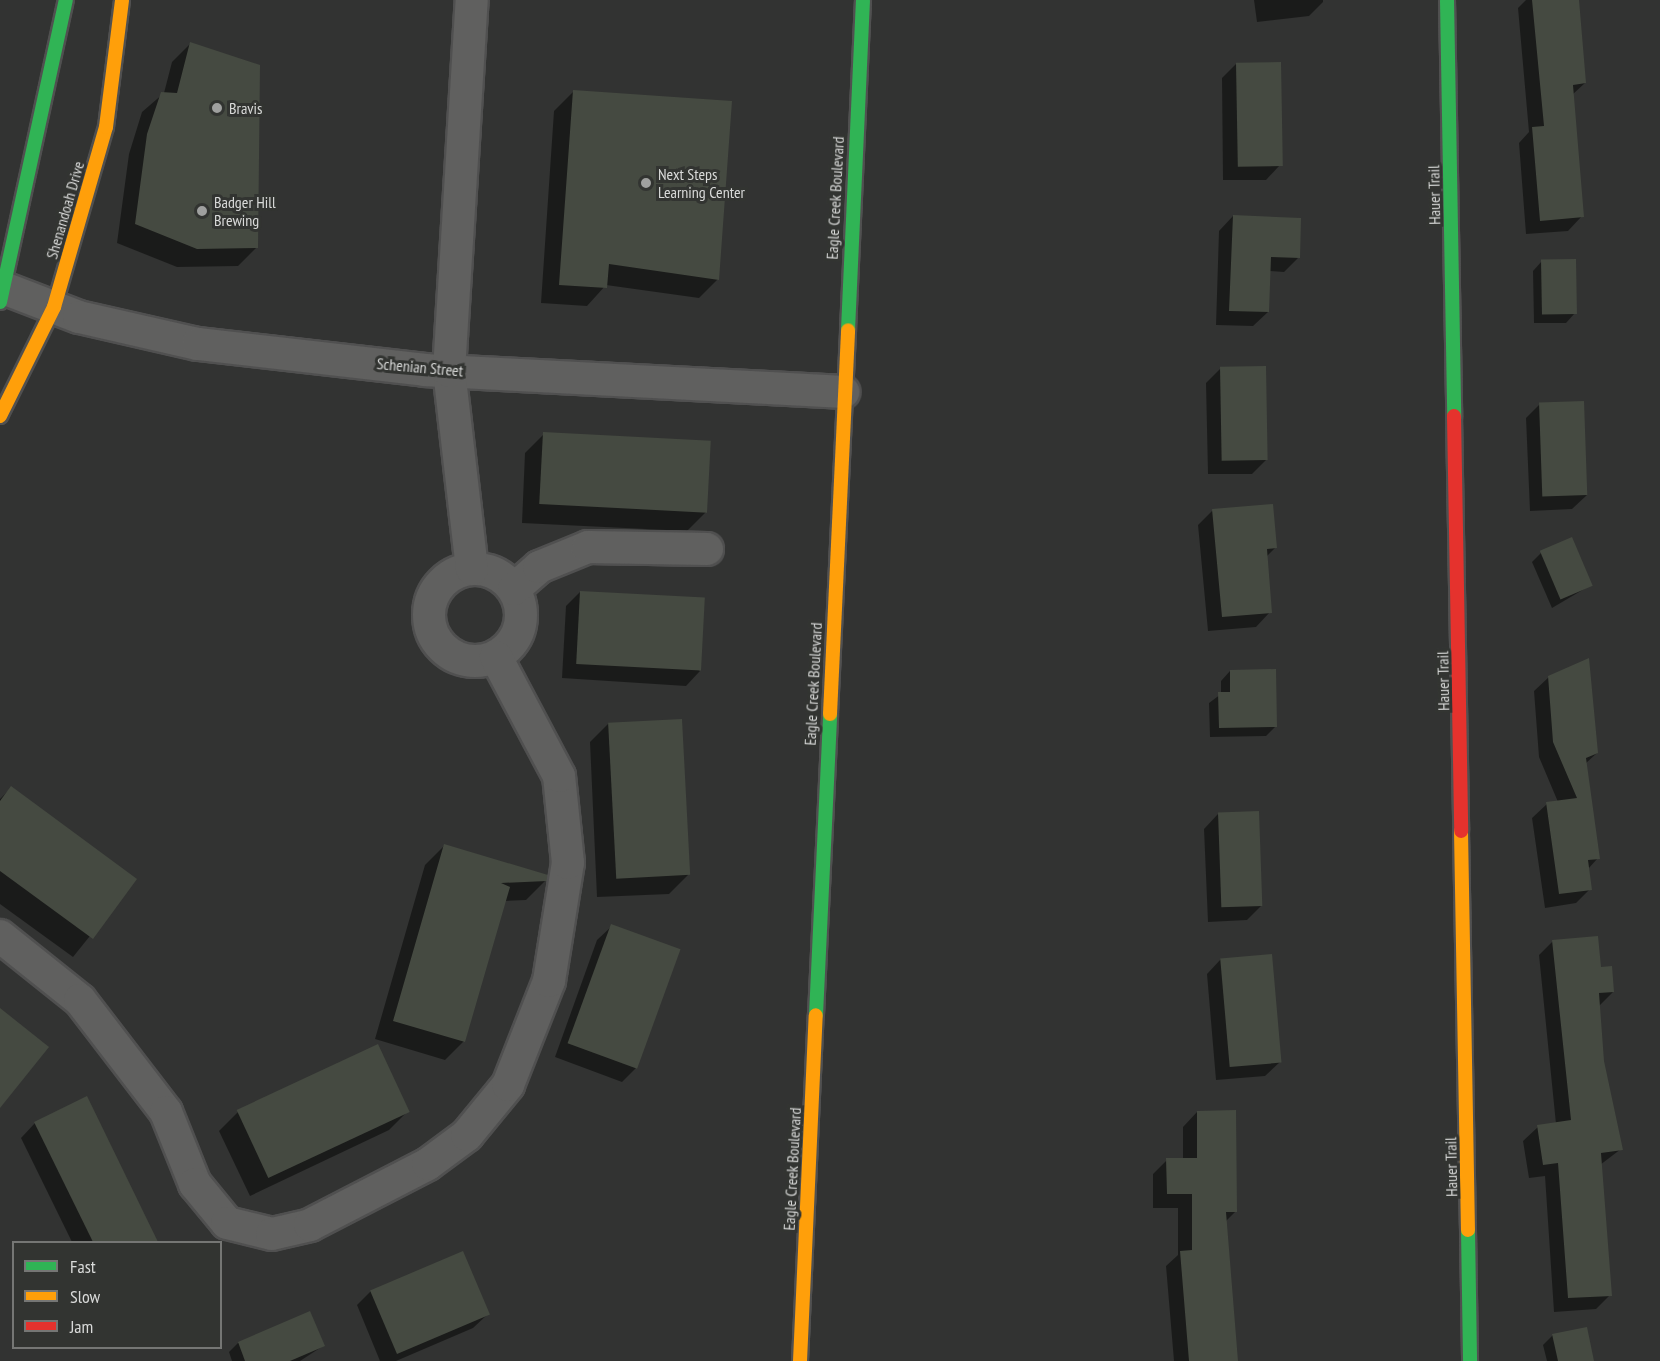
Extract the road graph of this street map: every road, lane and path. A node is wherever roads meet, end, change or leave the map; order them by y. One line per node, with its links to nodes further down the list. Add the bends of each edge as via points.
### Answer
1 (66, 0): 6 (street)
2 (122, 0): 7 (street, Shenandoah Drive, via 106,127)
3 (472, 0): 8 (street)
4 (1447, 0): 17 (street, Hauer Trail)
5 (863, 3): 9 (street, Eagle Creek Boulevard)
6 (3, 295): 7 (street, Schenian Street)
7 (54, 308): 8 (street, Schenian Street, via 198,344); 10 (street, Shenandoah Drive)
8 (449, 371): 9 (street, Schenian Street); 12 (street)
9 (843, 392): 16 (street, Eagle Creek Boulevard)
10 (0, 416)
11 (707, 549): 13 (street, via 588,547 539,567)
12 (472, 569): 13 (street, via 495,574); 14 (street, via 452,576 436,590 430,604 432,633 451,655 465,660)
13 (514, 589): 14 (street, via 520,603 520,627 509,648)
14 (496, 657): 15 (street, via 559,776 568,863 549,981 508,1085 468,1135 428,1164 310,1225 272,1234 227,1223 195,1184 166,1112 80,1000)
15 (0, 936)
16 (800, 1361)
17 (1470, 1361)

